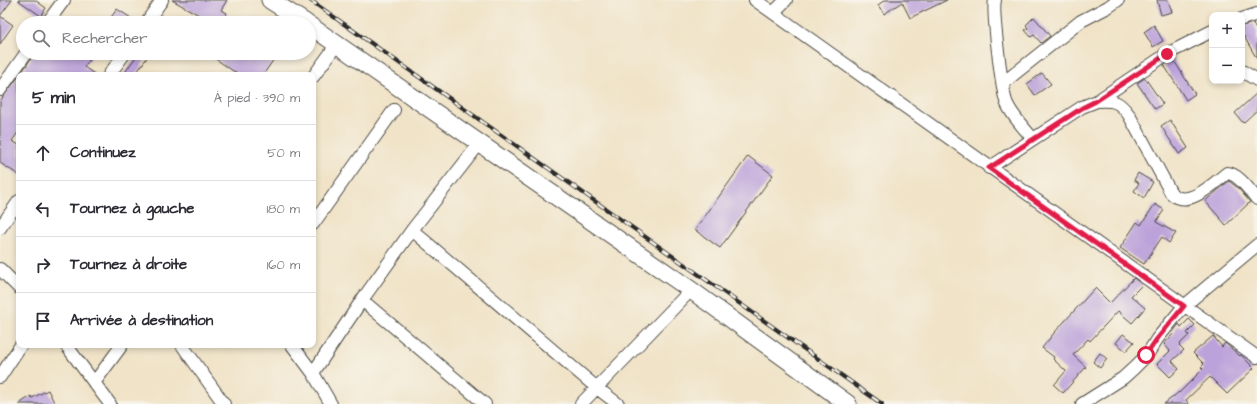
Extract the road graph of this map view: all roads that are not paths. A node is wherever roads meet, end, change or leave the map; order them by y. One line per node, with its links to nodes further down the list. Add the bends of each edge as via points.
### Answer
1 (64, 0): 10 (street)
2 (162, 0): 11 (street)
3 (270, 0): 12 (highway)
4 (755, 0): 8 (street)
5 (786, 0): 8 (street)
6 (995, 0): 23 (street, via 995,23)
7 (1118, 0): 23 (street, via 1081,21)
8 (773, 13): 29 (street)
9 (1257, 14): 13 (street)
10 (52, 16)
11 (151, 16)
12 (295, 16)
13 (1245, 18)
14 (316, 30): 16 (highway)
15 (1209, 33): 25 (street, via 1167,54)
16 (337, 44): 20 (street); 28 (highway)
17 (21, 60): 24 (street)
18 (120, 60): 19 (street)
19 (111, 72)
20 (316, 73)
21 (1245, 73): 22 (street)
22 (1257, 80)
23 (1003, 83): 27 (street, via 1007,103)
24 (0, 90)
25 (1096, 101): 27 (street); 30 (street, via 1118,102 1130,115 1174,196 1196,196 1230,173 1235,175)
26 (394, 110): 32 (street)
27 (1033, 139): 29 (street)
28 (479, 144): 34 (street); 38 (highway)
29 (989, 168): 40 (street)
30 (1257, 199)
31 (16, 205): 33 (street)
32 (316, 220)
33 (0, 228)
34 (412, 230): 39 (street); 50 (street)
35 (1257, 244): 40 (street)
36 (0, 269): 37 (street)
37 (16, 285)
38 (691, 290): 50 (street); 57 (highway)
39 (362, 300): 47 (street); 54 (street)
40 (1184, 306): 46 (street); 58 (street, via 1134,368)
41 (19, 348): 48 (street)
42 (68, 348): 49 (street)
43 (120, 348): 49 (street)
44 (184, 348): 52 (street)
45 (294, 348): 47 (street)
46 (1257, 357)
47 (313, 373): 53 (street)
48 (0, 377)
49 (94, 383): 51 (street)
50 (597, 388): 55 (street); 56 (street)
51 (110, 404)
52 (224, 404)
53 (331, 404)
54 (485, 404)
55 (581, 404)
56 (618, 404)
57 (848, 404)
58 (1082, 404)

